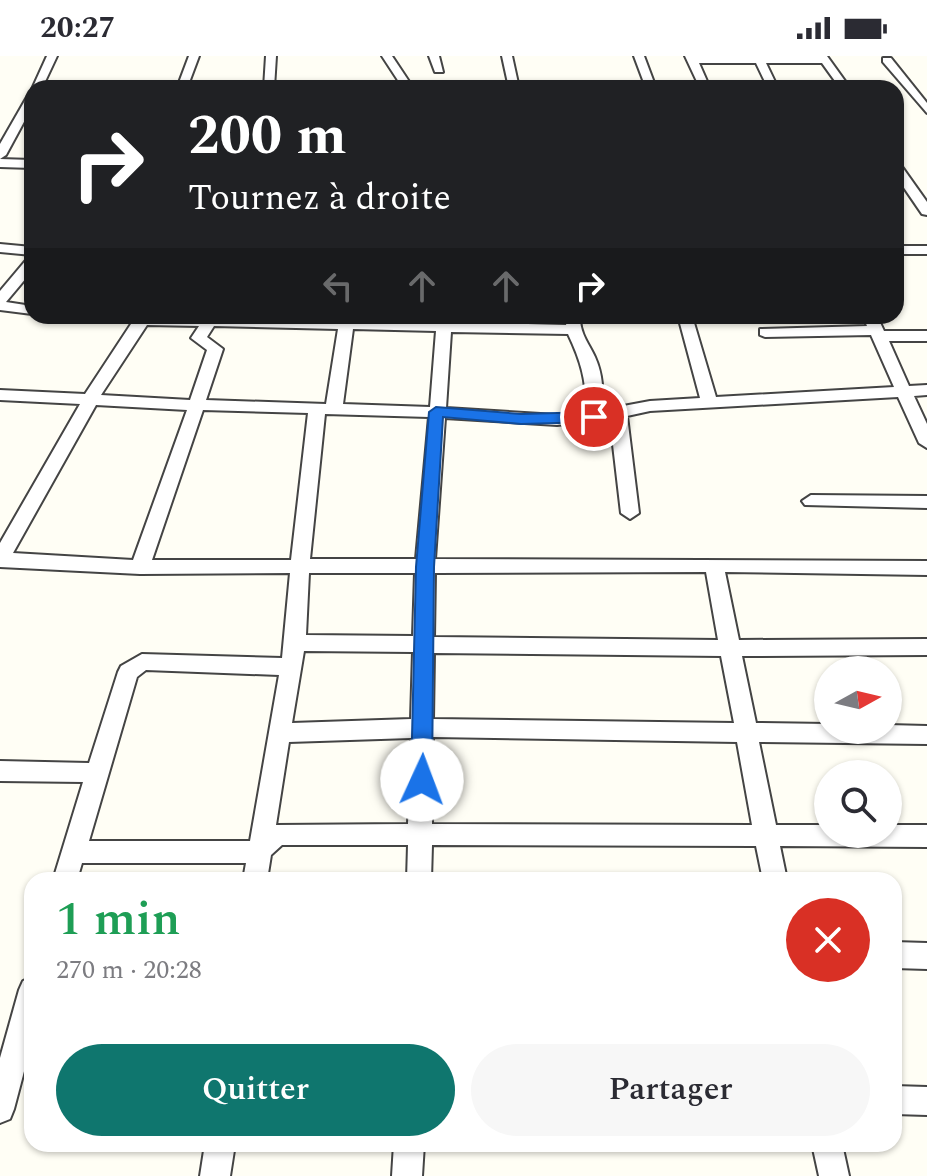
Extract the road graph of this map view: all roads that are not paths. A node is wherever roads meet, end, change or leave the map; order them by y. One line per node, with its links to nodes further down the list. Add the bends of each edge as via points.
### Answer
1 (52, 56): 13 (street)
2 (194, 56): 14 (street)
3 (271, 56): 15 (street)
4 (387, 56): 16 (street)
5 (434, 56): 12 (street)
6 (507, 56): 17 (street)
7 (639, 56): 18 (street)
8 (691, 58): 11 (street); 19 (street)
9 (824, 58): 11 (street); 21 (street)
10 (887, 60): 22 (street)
11 (760, 61): 20 (street)
12 (439, 70)
13 (41, 80)
14 (185, 80)
15 (270, 80)
16 (403, 80)
17 (512, 80)
18 (648, 80)
19 (701, 80)
20 (769, 80)
21 (839, 80)
22 (903, 80)
23 (904, 81): 25 (street)
24 (904, 94): 25 (street)
25 (914, 94): 26 (street); 27 (street)
26 (927, 94)
27 (927, 110)
28 (24, 112): 29 (street)
29 (0, 155)
30 (0, 163): 31 (street)
31 (24, 164)
32 (904, 176): 33 (street)
33 (920, 193): 34 (street)
34 (927, 211)
35 (0, 248): 36 (street)
36 (24, 250)
37 (904, 250): 38 (street)
38 (927, 250)
39 (24, 272): 40 (street)
40 (0, 303): 41 (street)
41 (24, 308)
42 (138, 324): 58 (street)
43 (209, 324): 60 (street, via 200,341 215,349)
44 (319, 324): 49 (street)
45 (546, 324): 51 (street)
46 (572, 324): 64 (street, via 595,384)
47 (687, 324): 59 (street)
48 (810, 324): 52 (street)
49 (346, 325): 51 (street); 61 (street)
50 (875, 327): 52 (street); 54 (street); 56 (street)
51 (444, 328): 62 (street)
52 (813, 331): 53 (street)
53 (765, 332)
54 (927, 336)
55 (927, 390): 56 (street)
56 (904, 391): 59 (street); 65 (street)
57 (0, 395): 58 (street)
58 (91, 400): 60 (street); 69 (street)
59 (710, 403): 63 (street)
60 (197, 405): 61 (street); 72 (street)
61 (325, 408): 62 (street); 71 (street)
62 (436, 412): 64 (street, via 521,419); 73 (street)
63 (618, 413): 64 (street); 68 (street)
64 (594, 417)
65 (927, 443)
66 (811, 501): 67 (street)
67 (927, 502)
68 (630, 513)
69 (0, 559): 72 (street)
70 (714, 565): 73 (street); 74 (street); 78 (street)
71 (300, 566): 72 (street); 73 (street); 75 (street)
72 (140, 567)
73 (425, 567): 76 (street)
74 (927, 568)
75 (295, 643): 76 (street); 79 (street)
76 (426, 645): 78 (street); 80 (street)
77 (927, 647): 78 (street)
78 (728, 648): 82 (street)
79 (291, 667): 81 (street); 85 (street, via 134,665)
80 (423, 728): 81 (street); 82 (street); 86 (street)
81 (281, 733): 90 (street)
82 (745, 734): 83 (street); 87 (street)
83 (927, 735)
84 (0, 771): 85 (street)
85 (97, 773): 89 (street)
86 (420, 833): 87 (street); 90 (street, via 281,834); 93 (street)
87 (765, 834): 88 (street); 94 (street)
88 (927, 836)
89 (73, 852): 90 (street); 91 (street)
90 (259, 852): 92 (street)
91 (67, 872)
92 (256, 872)
93 (419, 872)
94 (773, 872)
95 (902, 955): 96 (street)
96 (927, 956)
97 (24, 1020): 100 (street)
98 (902, 1100): 99 (street)
99 (927, 1101)
100 (0, 1109)
101 (219, 1152): 104 (street)
102 (408, 1152): 105 (street)
103 (829, 1152): 106 (street)
104 (215, 1176)
105 (407, 1176)
106 (834, 1176)

